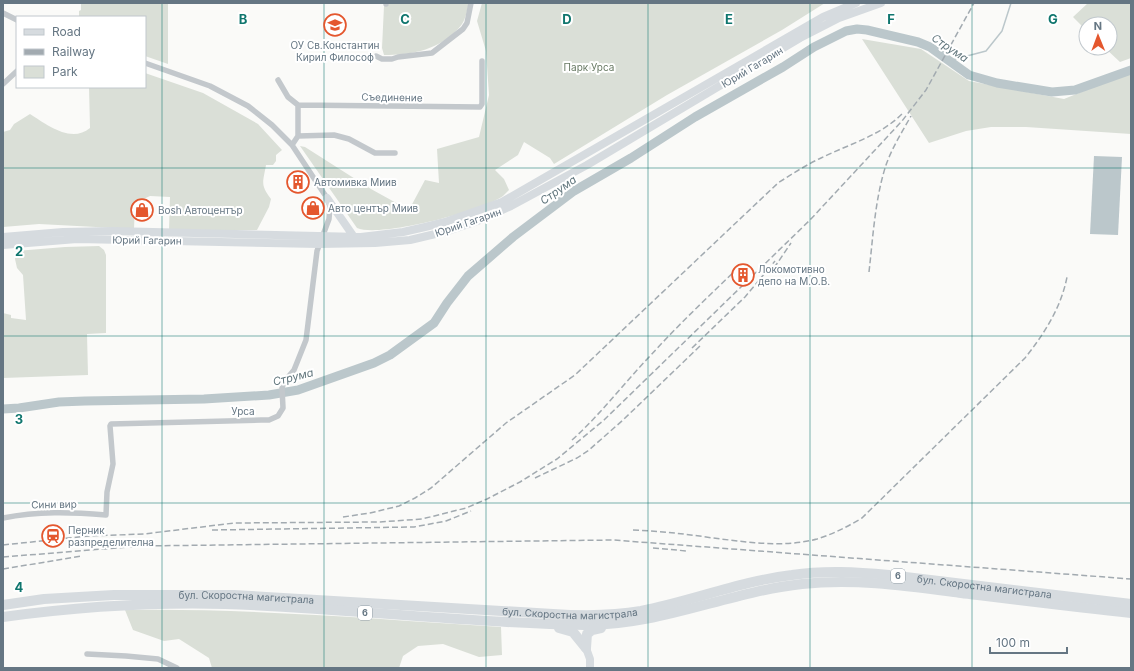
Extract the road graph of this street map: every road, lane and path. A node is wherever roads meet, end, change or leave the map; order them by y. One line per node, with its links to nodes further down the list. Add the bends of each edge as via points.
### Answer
1 (471, 3): 6 (street, via 464,29 432,53 392,59)
2 (856, 3): 18 (street, Юрий Гагарин, via 823,17 502,202 425,227)
3 (881, 3): 19 (street, Юрий Гагарин, via 839,18 800,38 587,165 490,216 448,231 410,240)
4 (3, 13): 5 (street)
5 (16, 20)
6 (376, 56)
7 (482, 60): 12 (street, Съединение, via 480,107)
8 (146, 64): 14 (street, via 210,86 248,106)
9 (16, 72): 11 (street)
10 (278, 80): 12 (street, via 288,97)
11 (3, 84)
12 (298, 105): 13 (street)
13 (298, 136): 14 (street); 15 (street, via 334,135 349,139 375,153)
14 (292, 145): 16 (street)
15 (395, 153)
16 (327, 198): 18 (street); 19 (street, Урса, via 330,212)
17 (3, 237): 19 (street, Юрий Гагарин, via 63,232 105,232)
18 (354, 237): 19 (street, Юрий Гагарин)
19 (321, 241): 20 (street, Юрий Гагарин, via 77,239); 21 (street, Урса, via 317,251 306,340 294,370 284,382 281,412 278,416 268,420 110,424 113,464 107,492)
20 (3, 245)
21 (106, 515): 22 (street, Сини вир, via 41,512)
22 (3, 518)
23 (723, 595): 24 (highway, бул. Скоростна магистрала / 6, via 802,584 862,582); 26 (highway, бул. Скоростна магистрала / 6, via 646,610 600,615 234,595 114,594); 30 (highway, бул. Скоростна магистрала / 6, via 662,616)
24 (1075, 602): 25 (highway, бул. Скоростна магистрала / 6); 27 (highway, бул. Скоростна магистрала / 6)
25 (1131, 604)
26 (3, 605)
27 (1131, 613)
28 (3, 617): 29 (highway, бул. Скоростна магистрала / 6, via 126,605 224,604)
29 (515, 622): 30 (highway, бул. Скоростна магистрала / 6, via 583,625); 31 (highway, via 571,630)
30 (624, 623): 31 (highway, via 590,632 586,637)
31 (586, 648): 34 (street)
32 (87, 654): 33 (street, via 158,659)
33 (177, 668)
34 (590, 668)

